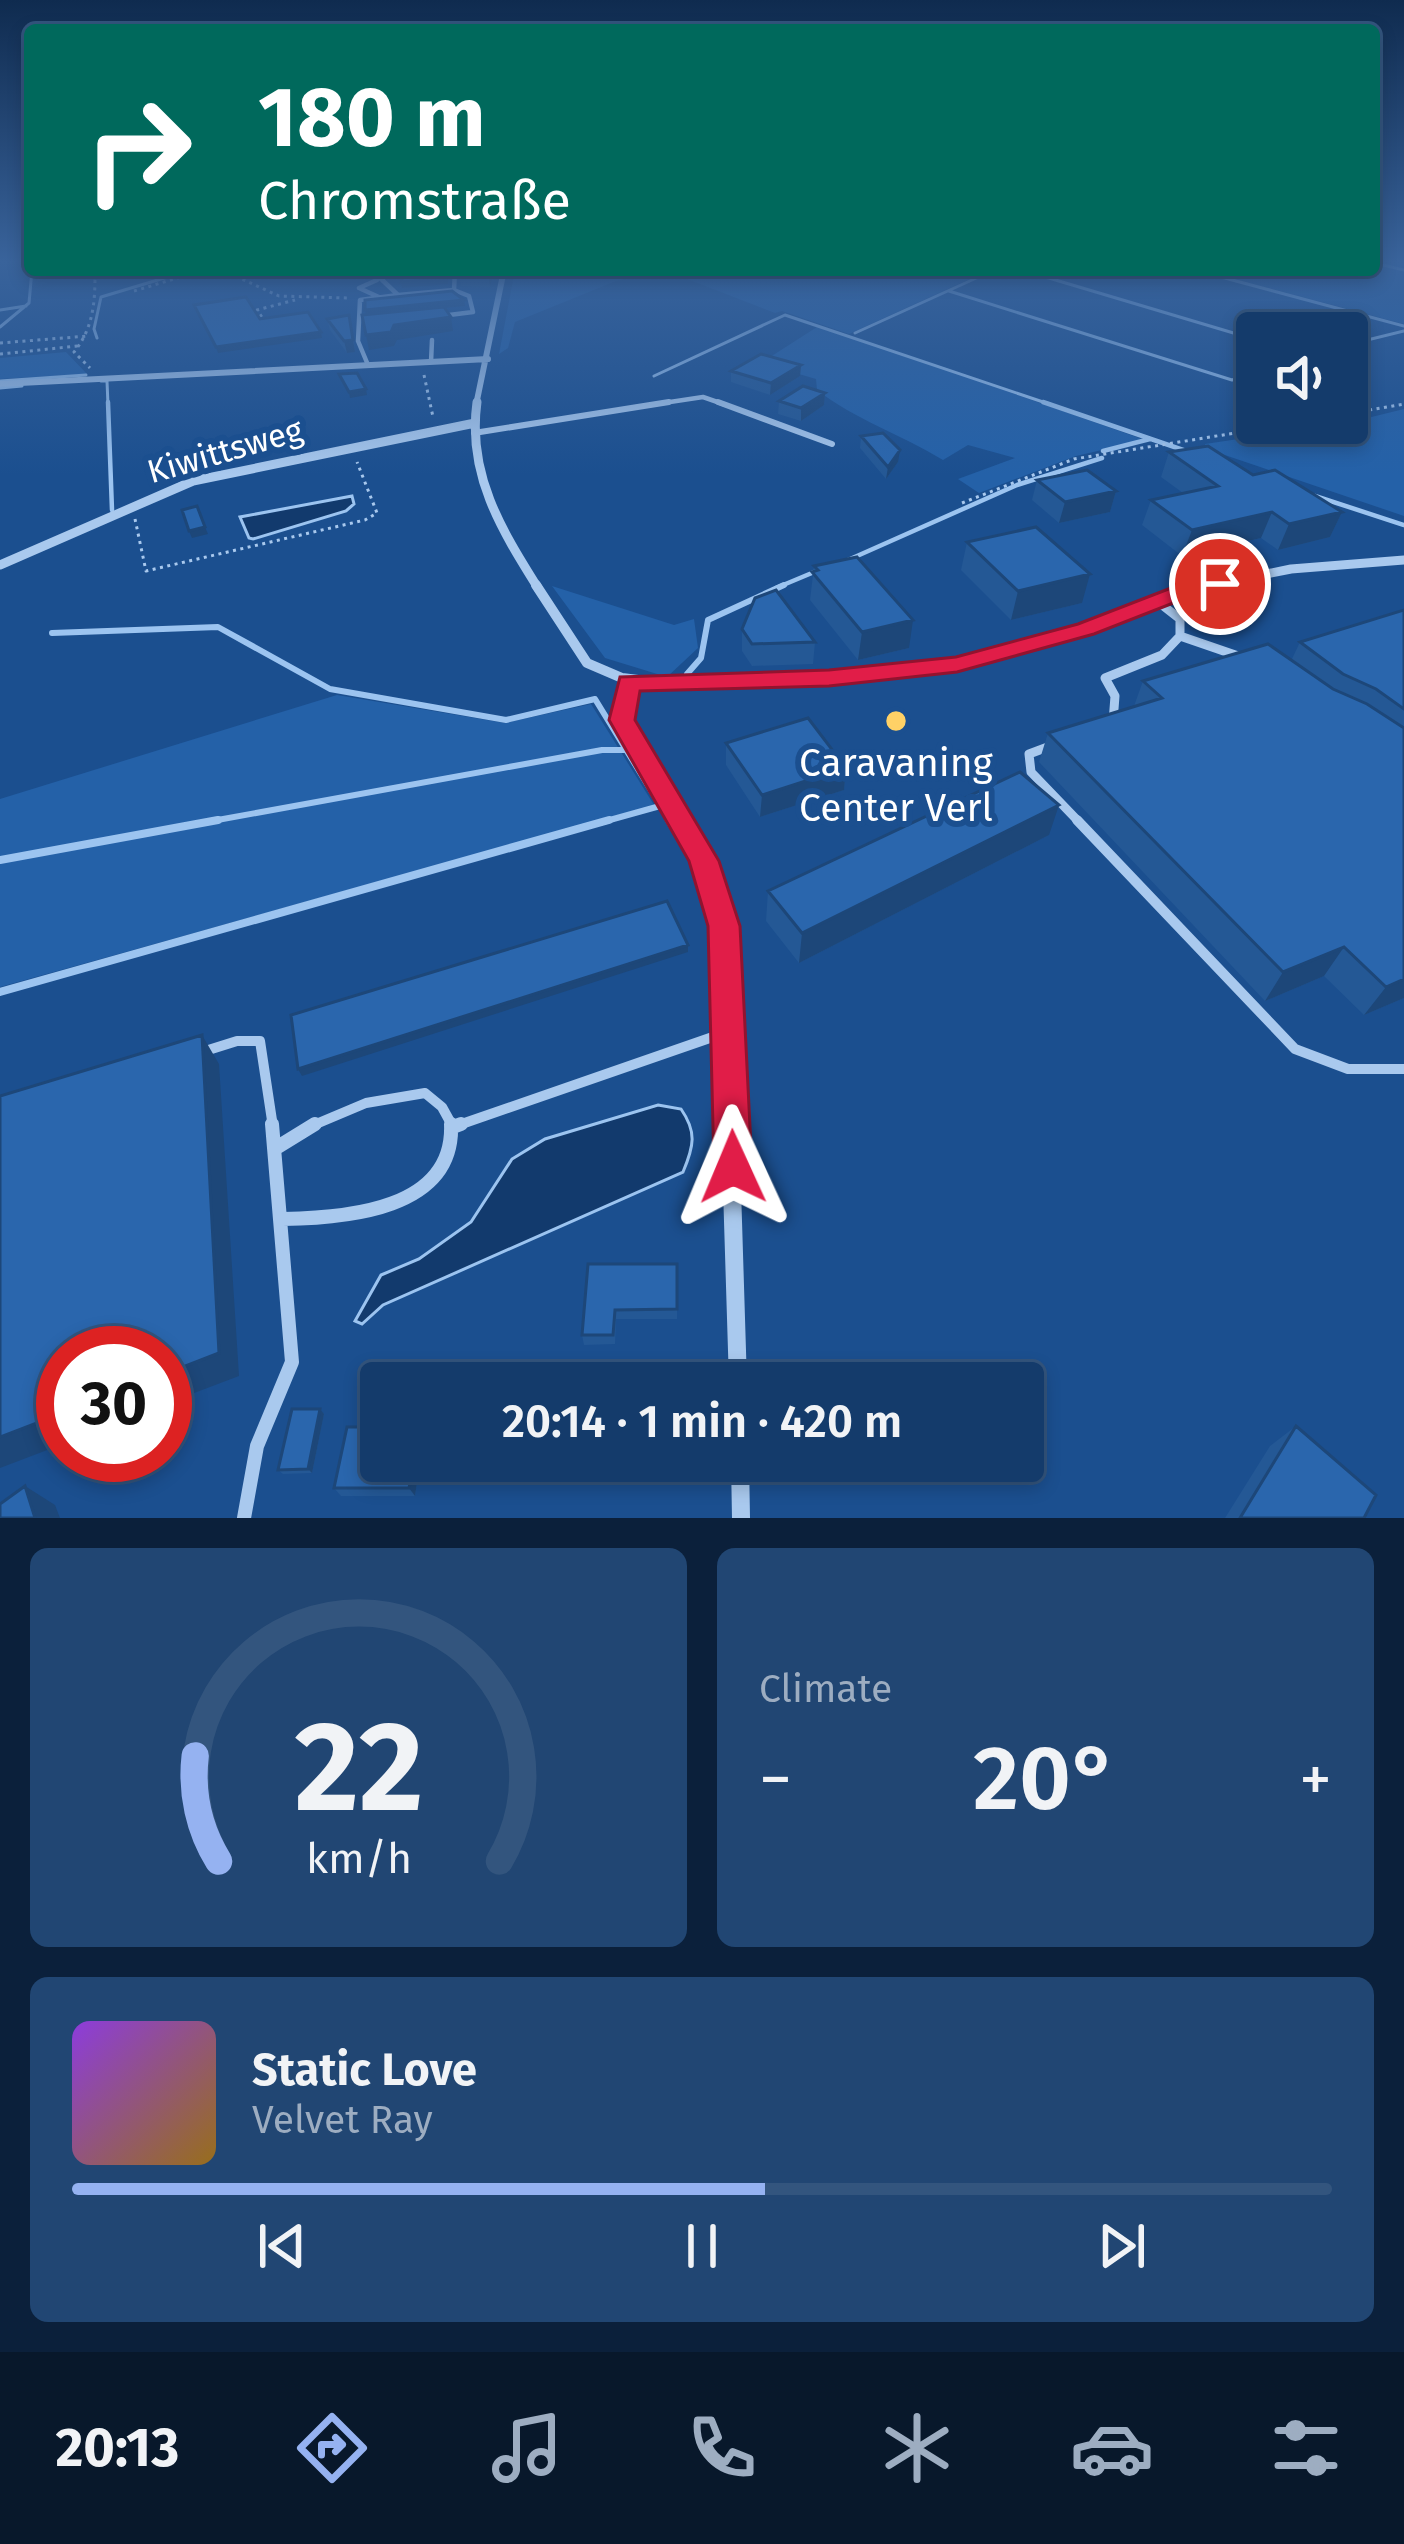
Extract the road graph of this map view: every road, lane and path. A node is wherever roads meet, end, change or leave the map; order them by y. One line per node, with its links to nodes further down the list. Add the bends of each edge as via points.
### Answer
1 (360, 334): 10 (lane)
2 (493, 334): 8 (street)
3 (88, 336): 5 (path); 6 (path)
4 (432, 340): 9 (lane)
5 (0, 344)
6 (80, 346): 7 (path); 11 (path, via 74,352)
7 (0, 353)
8 (488, 359): 9 (street); 16 (street)
9 (426, 362): 10 (street); 15 (path)
10 (368, 365): 11 (street)
11 (91, 378): 12 (street)
12 (0, 384)
13 (1404, 404): 14 (path)
14 (1368, 410)
15 (435, 428): 16 (street, Kiwittsweg); 19 (street, Kiwittsweg)
16 (475, 428): 18 (lane, via 703,397); 27 (street, via 479,477 493,509 586,663)
17 (1236, 433): 20 (path, via 1074,459)
18 (832, 444)
19 (351, 445): 21 (street, Kiwittsweg, via 194,481); 21 (path, via 377,513 365,520 146,571)
20 (962, 503)
21 (129, 509): 23 (street, Kiwittsweg)
22 (1404, 560): 24 (street, via 1301,565)
23 (0, 565)
24 (1157, 601): 25 (lane, via 1180,619); 27 (street, via 957,664 829,678)
25 (1180, 636): 26 (lane); 28 (lane, via 1162,655 1105,678 1115,696 1114,722)
26 (1247, 659)
27 (629, 683): 30 (street, via 622,720 704,861 724,926)
28 (1094, 730)
29 (1073, 737): 32 (lane, via 1029,754 1031,772 1295,1049 1331,1068)
30 (730, 1031): 33 (lane); 36 (street)
31 (194, 1055): 34 (lane, via 260,1041)
32 (1404, 1069)
33 (452, 1126): 34 (lane, via 425,1093 398,1094 314,1121); 35 (lane, via 440,1170 416,1192 346,1218)
34 (276, 1148): 35 (lane)
35 (283, 1220): 38 (lane, via 292,1362 257,1446)
36 (738, 1362)
37 (740, 1482): 39 (street)
38 (244, 1518)
39 (741, 1518)

